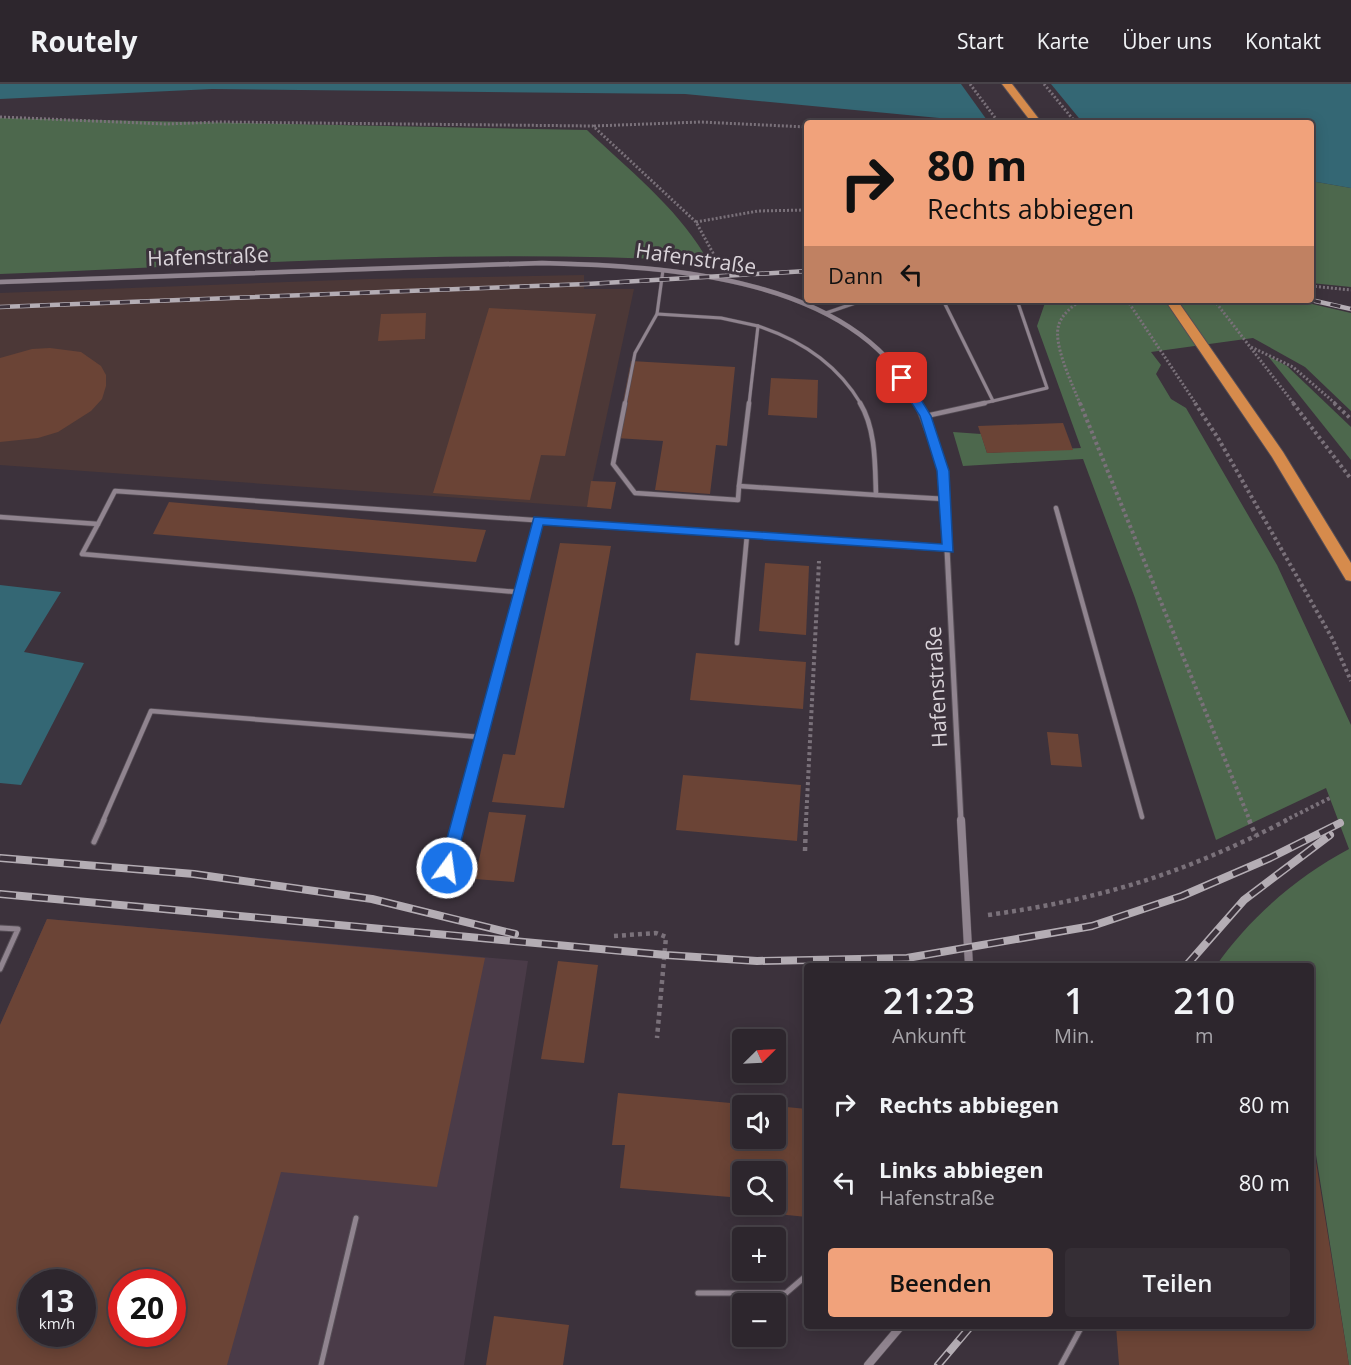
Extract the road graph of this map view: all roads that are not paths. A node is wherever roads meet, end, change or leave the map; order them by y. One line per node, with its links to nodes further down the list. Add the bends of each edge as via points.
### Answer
1 (1007, 84): 2 (highway)
2 (1035, 120)
3 (663, 270): 4 (street, Hafenstraße, via 581,264); 5 (street, Hafenstraße, via 715,276 780,292); 12 (lane)
4 (0, 282)
5 (804, 303)
6 (804, 303): 11 (street, Hafenstraße)
7 (855, 303): 11 (lane)
8 (944, 303): 14 (lane)
9 (1018, 303): 14 (lane, via 1047,388)
10 (1173, 303): 25 (highway, via 1278,455)
11 (826, 313): 15 (street, Hafenstraße, via 871,343 891,362)
12 (657, 314): 13 (lane); 16 (lane, via 635,353 613,464 635,494 738,500)
13 (758, 326): 16 (lane); 17 (lane, via 794,341 843,376 865,411)
14 (993, 401): 15 (lane)
15 (926, 416): 18 (street, Hafenstraße, via 943,471)
16 (739, 486): 17 (lane)
17 (876, 495): 18 (lane)
18 (945, 499): 24 (street, Hafenstraße)
19 (1056, 508): 29 (lane)
20 (0, 517): 22 (lane)
21 (538, 520): 22 (lane, via 115,491); 23 (lane); 26 (lane)
22 (98, 524): 26 (lane, via 82,554)
23 (747, 535): 24 (lane); 27 (lane)
24 (949, 549): 33 (street, Hafenstraße)
25 (1351, 576)
26 (517, 592): 28 (lane)
27 (737, 643)
28 (480, 737): 30 (lane, via 151,711); 31 (lane)
29 (1142, 817)
30 (94, 842)
31 (447, 868)
32 (0, 928): 34 (lane, via 18,929)
33 (969, 963)
34 (0, 969)
35 (356, 1218): 40 (lane)
36 (804, 1278): 37 (lane, via 786,1293)
37 (698, 1293)
38 (899, 1329): 41 (street)
39 (1080, 1329): 42 (lane)
40 (321, 1365)
41 (868, 1365)
42 (1061, 1365)

